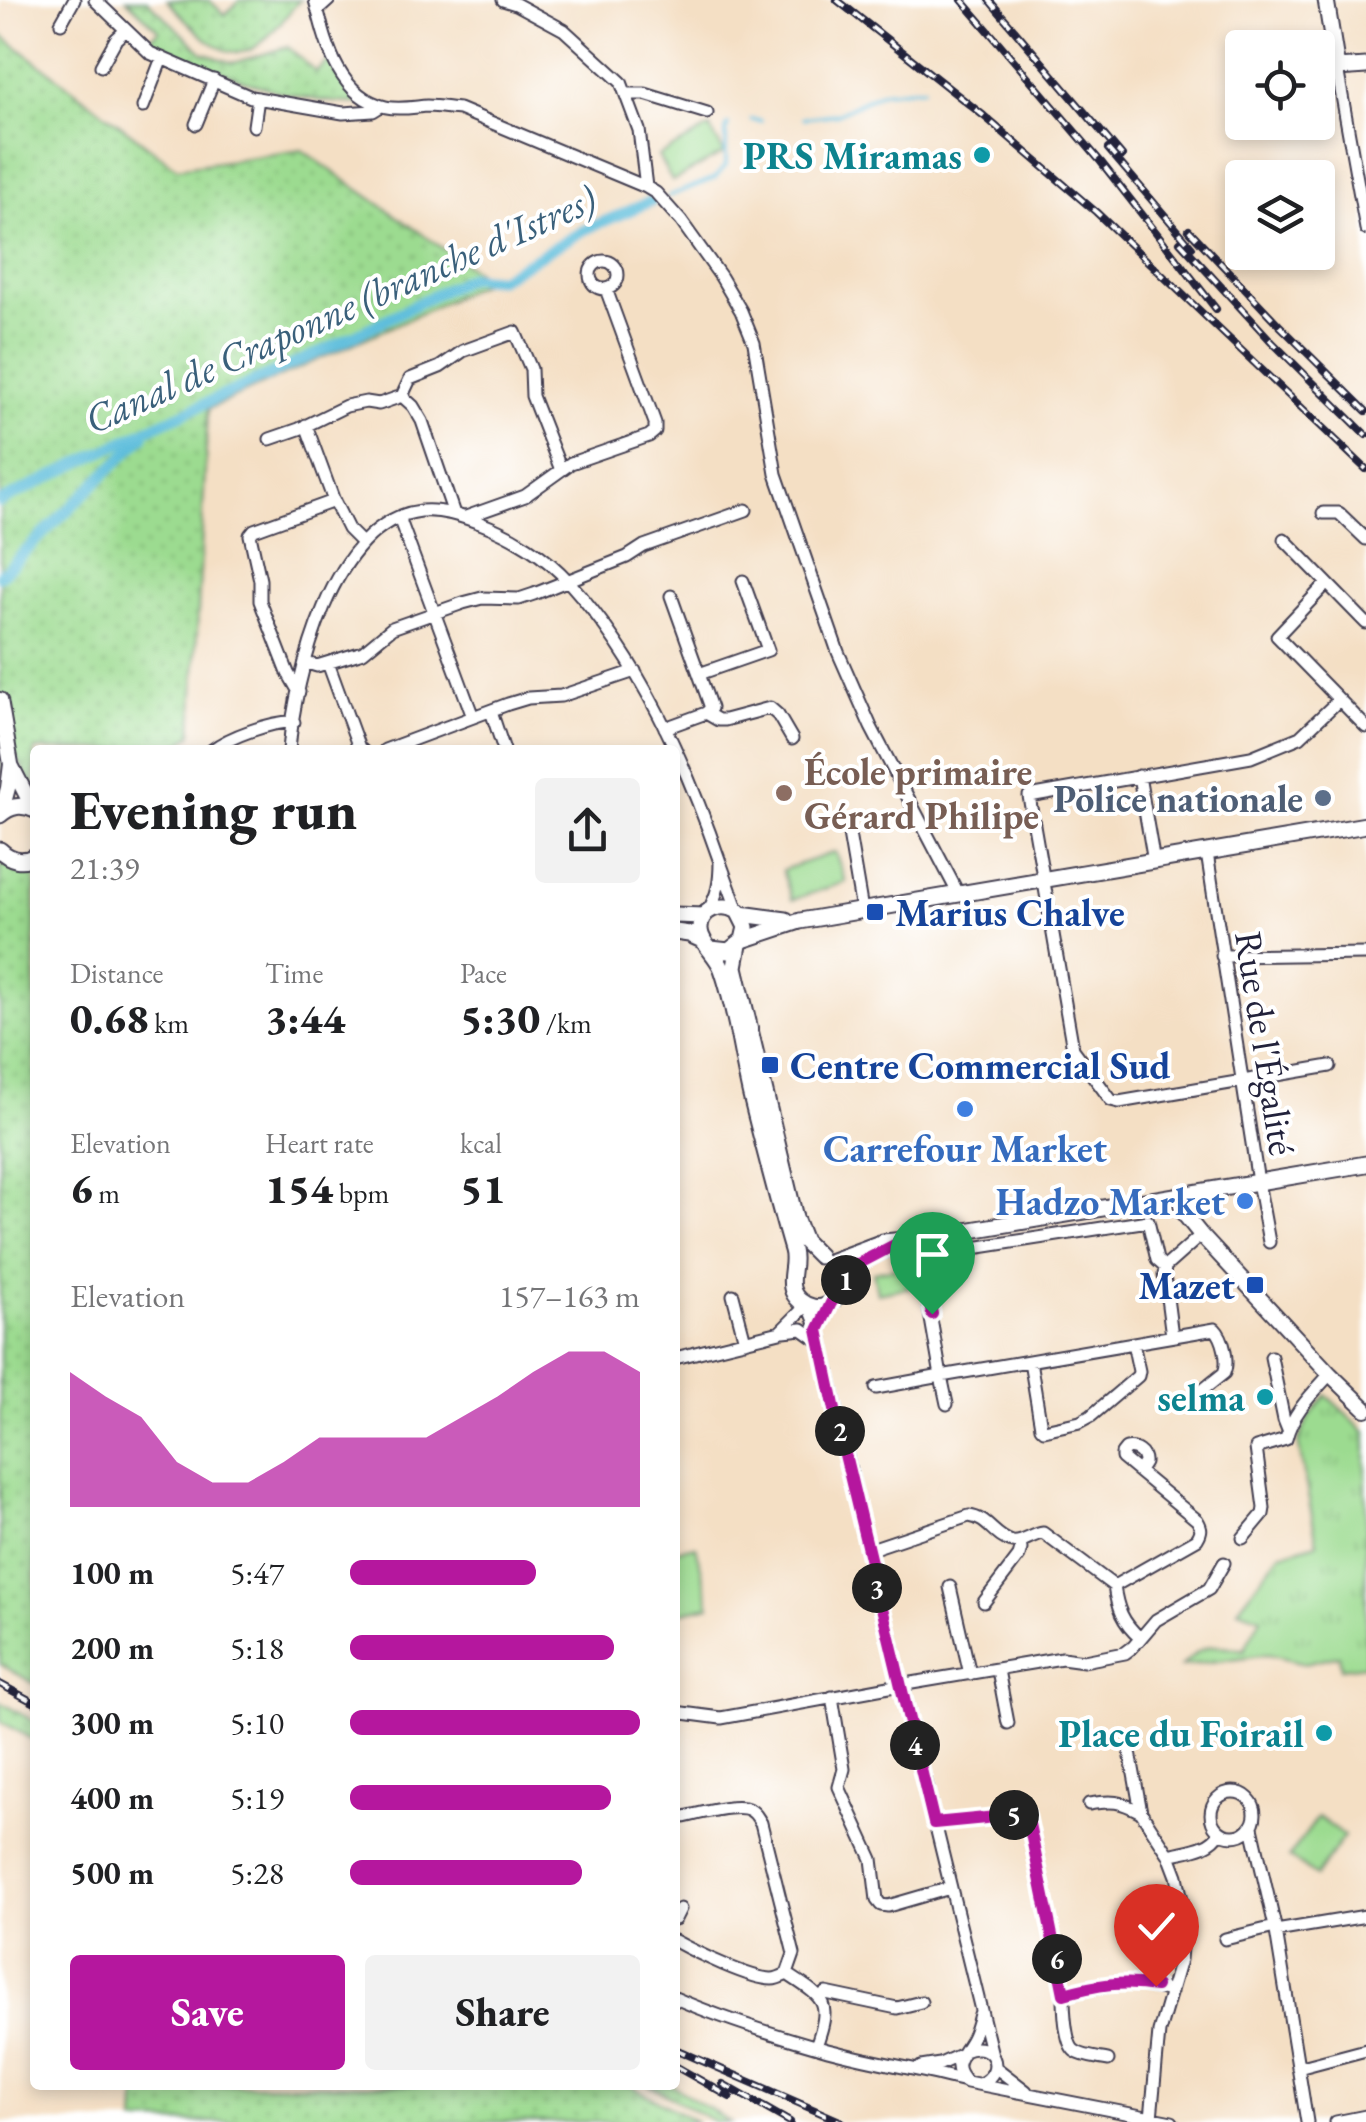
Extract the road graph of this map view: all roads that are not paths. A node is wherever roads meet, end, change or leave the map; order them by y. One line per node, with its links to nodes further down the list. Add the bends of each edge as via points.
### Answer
1 (74, 0): 7 (street)
2 (95, 0): 8 (street)
3 (329, 0): 6 (street)
4 (503, 0): 17 (street, via 564,30)
5 (1326, 0): 9 (main road)
6 (316, 5): 19 (street, via 338,74)
7 (61, 23)
8 (126, 30): 12 (street); 13 (street)
9 (1332, 30)
10 (1335, 40): 15 (main road)
11 (1335, 50): 14 (main road)
12 (162, 58): 16 (street); 20 (street)
13 (101, 66)
14 (1338, 68): 15 (main road); 25 (street)
15 (1362, 70)
16 (214, 80): 18 (street); 22 (street)
17 (626, 94): 21 (street); 24 (street, via 639,130)
18 (258, 98): 19 (street, via 343,114); 23 (street)
19 (381, 106): 24 (street, via 458,109)
20 (142, 107)
21 (707, 114)
22 (196, 124)
23 (254, 126)
24 (646, 187): 79 (street, via 680,221 741,311 754,343 776,474 838,652)
25 (1366, 229)
26 (606, 289): 30 (street, via 655,431)
27 (402, 396): 28 (street, via 346,406); 30 (street, via 410,379 515,332); 35 (street, via 422,421)
28 (306, 425): 29 (street); 31 (street)
29 (270, 439)
30 (560, 470): 35 (street, via 525,496)
31 (334, 501): 38 (street); 49 (street, via 250,536 260,601)
32 (746, 510): 39 (street)
33 (1323, 514): 37 (street, via 1339,514)
34 (401, 516): 35 (street); 38 (street); 43 (street)
35 (460, 516): 39 (street, via 520,542)
36 (1284, 539): 41 (street)
37 (1366, 540)
38 (362, 543): 45 (street, via 327,598)
39 (568, 580): 43 (street, via 518,599 482,598); 47 (street)
40 (743, 580): 48 (street, via 768,650)
41 (1327, 584): 44 (street); 51 (street, via 1278,636)
42 (671, 596): 48 (street)
43 (434, 613): 46 (street, via 392,628 364,652); 54 (street)
44 (1366, 624)
45 (306, 663): 46 (street); 49 (street)
46 (328, 663): 61 (street)
47 (635, 671): 52 (street); 57 (street)
48 (699, 674): 53 (street, via 711,708)
49 (299, 692): 55 (street)
50 (0, 700): 65 (street)
51 (1339, 700): 56 (street); 67 (street, via 1300,738 1251,757)
52 (491, 710): 54 (street); 63 (street)
53 (706, 713): 57 (street); 58 (street, via 726,720 770,708)
54 (473, 717): 62 (street)
55 (294, 722): 59 (street); 60 (street)
56 (1366, 727)
57 (665, 728): 64 (street)
58 (792, 739)
59 (220, 745)
60 (291, 745)
61 (360, 745)
62 (399, 745)
63 (502, 745)
64 (671, 745)
65 (10, 764): 68 (street); 70 (street)
66 (680, 768): 76 (street)
67 (1139, 776): 77 (street); 78 (street, via 1029,796)
68 (30, 802)
69 (30, 808): 70 (main road)
70 (0, 814)
71 (1366, 825): 74 (main road)
72 (849, 834): 80 (street)
73 (0, 850): 75 (main road, via 12,859)
74 (1206, 853): 77 (main road); 89 (street, Rue de l'Égalité)
75 (30, 858)
76 (720, 862): 81 (street); 82 (street, via 720,884)
77 (1154, 862): 78 (main road)
78 (1044, 880): 79 (main road); 91 (street, via 1073,1048 1111,1100)
79 (959, 894): 80 (main road)
80 (862, 910): 84 (main road)
81 (739, 913): 82 (main road, via 723,906); 84 (main road); 86 (main road, via 746,927)
82 (706, 914): 83 (main road); 87 (main road, via 700,928)
83 (680, 915)
84 (800, 921): 86 (main road)
85 (680, 934): 87 (main road)
86 (741, 943): 87 (main road, via 729,951); 100 (main road, via 735,967 795,1218 804,1241)
87 (707, 944): 102 (main road, via 729,995)
88 (1366, 954): 89 (street)
89 (1222, 956): 91 (street, Rue de l'Égalité)
90 (1330, 1066): 91 (street)
91 (1242, 1080): 93 (street, Rue de l'Égalité)
92 (1366, 1164): 93 (main road)
93 (1258, 1182): 94 (main road); 98 (street, Rue de l'Égalité)
94 (1178, 1195): 95 (street); 96 (main road)
95 (1200, 1234): 101 (street); 115 (street)
96 (917, 1239): 97 (main road); 99 (street)
97 (900, 1242): 100 (main road); 103 (main road, via 858,1264)
98 (1269, 1242)
99 (922, 1256): 101 (street, via 1148,1221 1157,1260); 116 (street)
100 (825, 1258): 102 (main road, via 801,1261); 103 (main road, via 840,1272)
101 (1165, 1267): 109 (street)
102 (793, 1271): 105 (main road, via 791,1285)
103 (842, 1286): 106 (main road)
104 (733, 1295): 110 (street)
105 (804, 1302): 106 (main road, via 818,1308); 107 (street); 108 (street)
106 (831, 1303): 108 (street)
107 (780, 1332): 108 (street, via 793,1328); 110 (street)
108 (819, 1336): 125 (street)
109 (1172, 1336): 111 (street); 118 (street, via 1215,1329 1220,1334 1227,1368)
110 (746, 1341): 112 (street)
111 (1133, 1343): 114 (street); 114 (street, via 1138,1376 1091,1416 1044,1430)
112 (680, 1357)
113 (1271, 1357): 121 (street)
114 (1030, 1361): 116 (street)
115 (1330, 1374): 120 (street); 121 (street)
116 (941, 1376): 117 (street); 119 (street)
117 (876, 1388)
118 (1194, 1398)
119 (947, 1404)
120 (1366, 1409)
121 (1288, 1430): 123 (street, via 1286,1440 1256,1448 1264,1508)
122 (1139, 1471): 127 (street, via 1197,1520 1201,1533)
123 (1243, 1538)
124 (1020, 1542): 125 (street, via 969,1516); 127 (street, via 1043,1533); 129 (street, via 1018,1556)
125 (868, 1550): 133 (street)
126 (1224, 1563): 130 (street, via 1209,1589 1156,1620)
127 (1114, 1586): 130 (street, via 1116,1604)
128 (950, 1588): 132 (street)
129 (984, 1602)
130 (1140, 1638): 131 (street, via 1124,1653)
131 (998, 1670): 132 (street); 136 (street)
132 (970, 1674): 133 (street)
133 (900, 1685): 134 (street); 141 (street)
134 (832, 1697): 135 (street, via 721,1718); 145 (street, via 844,1768 839,1787 872,1859 877,1900 888,1906)
135 (680, 1713)
136 (1008, 1722)
137 (1130, 1752): 139 (street)
138 (1088, 1804): 139 (street, via 1111,1800)
139 (1141, 1812): 144 (street)
140 (680, 1818): 150 (street, via 735,1807 761,1823 794,1954)
141 (934, 1823): 145 (street); 152 (street, via 1027,1814)
142 (1252, 1826): 143 (street, via 1234,1836); 143 (street, via 1254,1806 1244,1795 1229,1793 1213,1806); 147 (street)
143 (1220, 1832): 144 (street, via 1210,1844)
144 (1169, 1855): 151 (street, via 1182,1900 1180,1960)
145 (950, 1888): 156 (street)
146 (1366, 1916): 147 (street)
147 (1276, 1929): 148 (street); 163 (street)
148 (1226, 1938)
149 (680, 1944): 150 (street, via 759,1977)
150 (787, 1974): 153 (street)
151 (1171, 1992): 152 (street, via 1116,1982); 168 (street, via 1159,2032)
152 (1064, 1994): 160 (street, via 1071,2048)
153 (820, 1998): 155 (street, via 826,1992 897,2008); 157 (street, via 826,2010)
154 (680, 2000): 157 (street)
155 (921, 2002)
156 (982, 2010): 159 (street); 161 (street)
157 (816, 2046): 162 (street)
158 (1366, 2050): 163 (street)
159 (962, 2053): 161 (street, via 982,2048); 162 (street); 164 (street, via 958,2067)
160 (1108, 2060)
161 (993, 2061): 165 (street, via 990,2078); 166 (street)
162 (917, 2068): 164 (street)
163 (1298, 2068): 170 (street)
164 (965, 2080): 165 (street)
165 (980, 2084): 166 (street)
166 (1030, 2093): 168 (street)
167 (1366, 2116): 171 (street)
168 (1151, 2118): 169 (street)
169 (1172, 2122)
170 (1308, 2122)
171 (1336, 2122)

